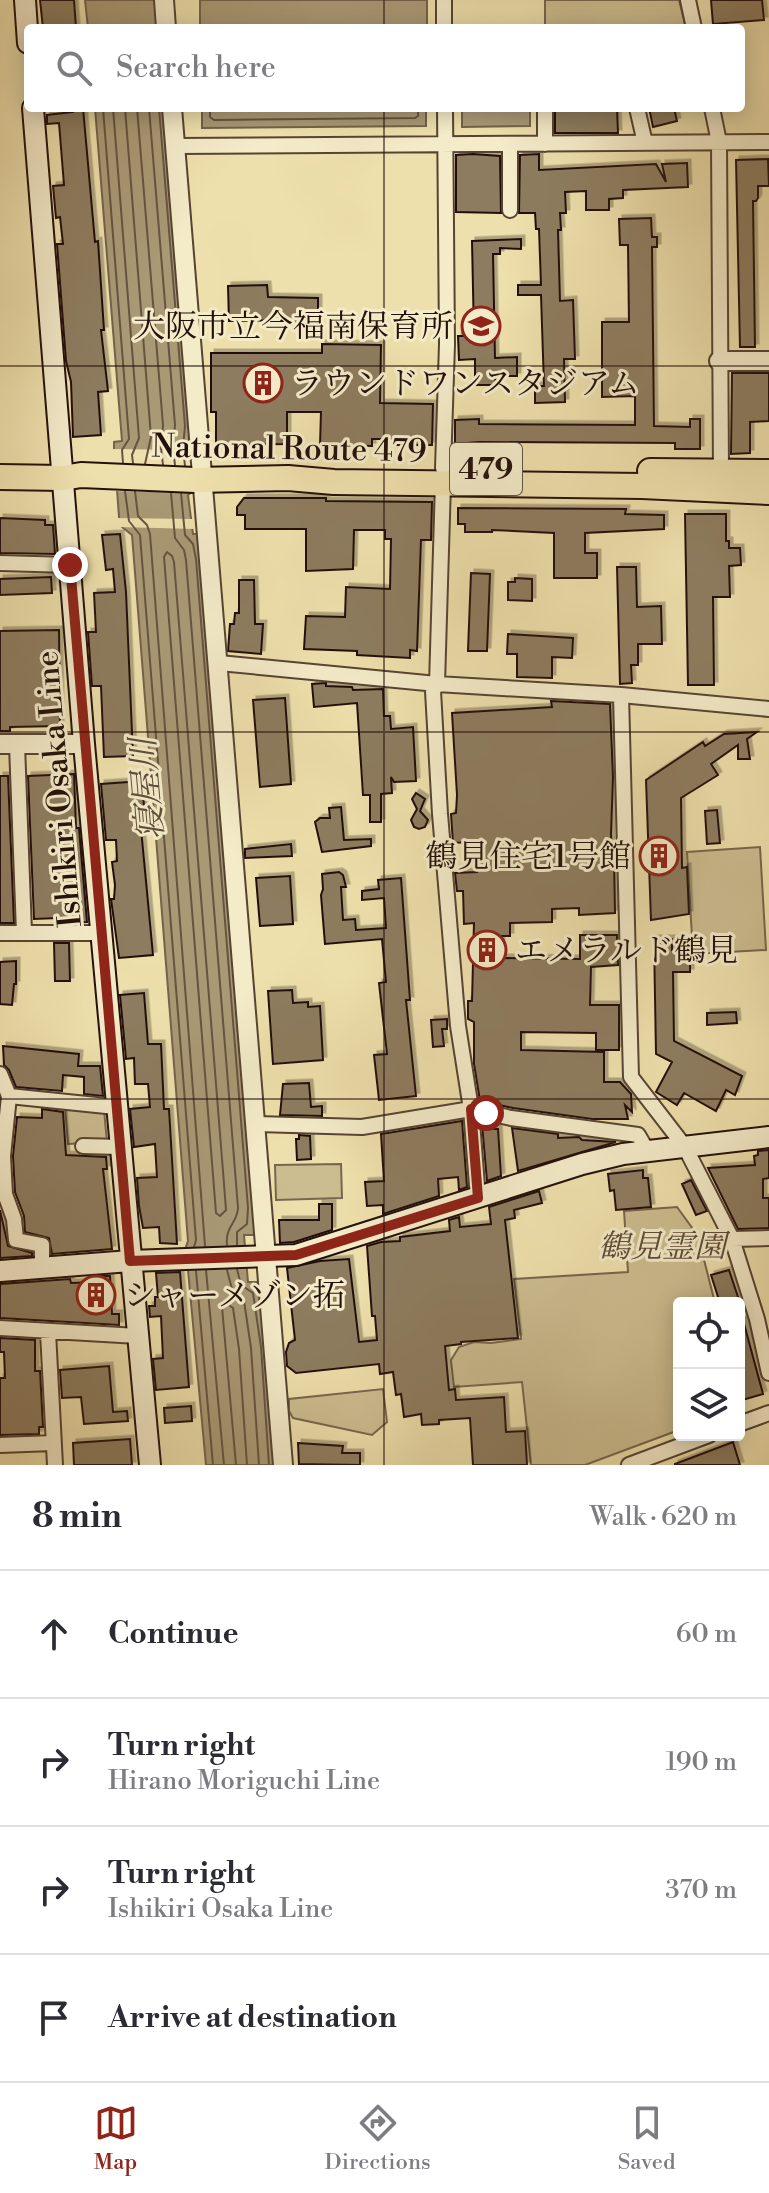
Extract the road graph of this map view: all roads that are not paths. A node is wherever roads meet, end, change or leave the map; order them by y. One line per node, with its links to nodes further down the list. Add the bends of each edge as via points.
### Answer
1 (25, 0): 5 (main road)
2 (164, 0): 6 (street)
3 (444, 0): 7 (street)
4 (688, 0): 8 (street)
5 (27, 24)
6 (166, 24)
7 (444, 24)
8 (693, 24)
9 (33, 112): 26 (main road, Ishikiri Osaka Line)
10 (172, 112): 21 (street)
11 (445, 112): 18 (street)
12 (545, 112): 20 (street)
13 (638, 112): 17 (street)
14 (713, 112): 15 (street)
15 (719, 142): 16 (street); 17 (street); 23 (street)
16 (769, 142)
17 (645, 143): 20 (street)
18 (445, 144): 19 (street); 21 (street); 30 (street)
19 (510, 144): 20 (street); 22 (street)
20 (545, 144)
21 (176, 146): 28 (street)
22 (510, 210)
23 (719, 361): 24 (street); 27 (street)
24 (769, 361)
25 (0, 463): 26 (highway, National Route 479 / 479)
26 (62, 470): 28 (highway, National Route 479 / 479); 31 (highway, National Route 479 / 479); 34 (main road, Ishikiri Osaka Line)
27 (721, 471): 29 (highway, National Route 479 / 479); 30 (highway, National Route 479 / 479)
28 (199, 472): 30 (highway, National Route 479 / 479, via 334,482); 35 (street)
29 (769, 472)
30 (443, 475): 32 (highway, National Route 479 / 479); 36 (street)
31 (0, 477)
32 (769, 492)
33 (0, 563): 34 (street)
34 (70, 565): 40 (main road, Ishikiri Osaka Line)
35 (219, 663): 36 (street); 48 (street)
36 (437, 684): 37 (street); 47 (street, via 433,691 440,814 461,1054)
37 (621, 695): 38 (street); 52 (street, via 631,1077)
38 (769, 709)
39 (9, 744): 40 (street); 41 (street)
40 (84, 744): 43 (main road, Ishikiri Osaka Line)
41 (24, 932): 42 (street); 43 (street)
42 (0, 933)
43 (100, 933): 46 (main road, Ishikiri Osaka Line)
44 (0, 1074): 45 (street)
45 (9, 1096): 46 (street); 59 (street, via 5,1194 16,1240 42,1245)
46 (116, 1107): 51 (main road, Ishikiri Osaka Line)
47 (471, 1109): 48 (street, via 362,1127); 53 (street, via 638,1135); 54 (street)
48 (257, 1124): 57 (street)
49 (769, 1137): 52 (main road)
50 (83, 1146): 51 (street)
51 (119, 1147): 58 (main road, Ishikiri Osaka Line)
52 (685, 1147): 53 (main road); 56 (street)
53 (648, 1152): 54 (main road, via 582,1164)
54 (478, 1198): 57 (main road, via 296,1255)
55 (769, 1238): 56 (street)
56 (732, 1239): 64 (street)
57 (261, 1257): 58 (main road); 72 (street)
58 (130, 1261): 59 (main road); 63 (main road, Ishikiri Osaka Line)
59 (42, 1268): 60 (main road)
60 (0, 1271)
61 (0, 1328): 62 (street)
62 (48, 1332): 63 (street); 68 (street)
63 (138, 1336): 71 (main road, Ishikiri Osaka Line)
64 (769, 1373)
65 (769, 1413): 66 (street)
66 (745, 1422)
67 (693, 1441): 73 (street)
68 (53, 1443): 69 (street); 70 (street)
69 (0, 1445)
70 (55, 1465)
71 (150, 1465)
72 (283, 1465)
73 (629, 1465)

